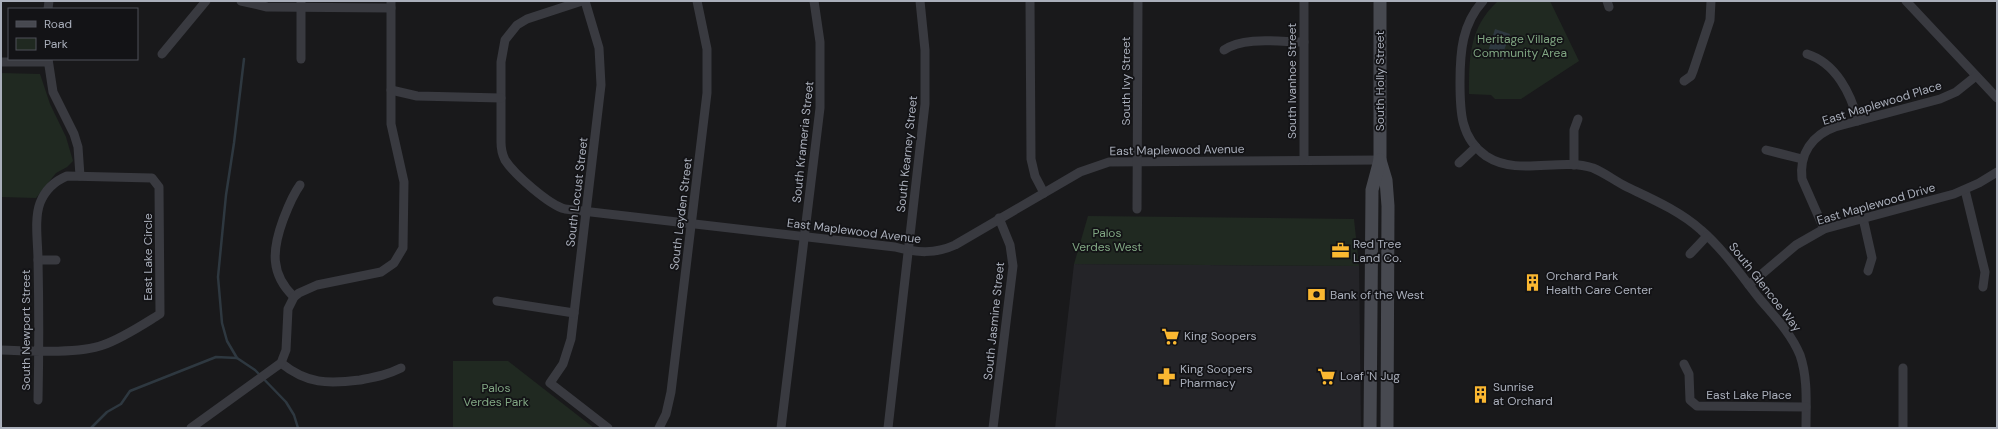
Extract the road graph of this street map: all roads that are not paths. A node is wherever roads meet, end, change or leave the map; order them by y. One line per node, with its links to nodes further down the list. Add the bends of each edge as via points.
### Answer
1 (206, 1): 19 (street)
2 (241, 1): 15 (street, via 267,7)
3 (582, 1): 27 (street, East Maplewood Avenue, via 527,19 513,30 505,40 502,53)
4 (585, 1): 45 (street, South Locust Street, via 599,48 601,72)
5 (697, 1): 48 (street, South Leyden Street, via 707,49 707,93)
6 (814, 1): 51 (street, South Krameria Street, via 820,42 821,96)
7 (920, 1): 52 (street, South Kearney Street, via 925,50 925,104)
8 (1030, 1): 43 (street, via 1031,159 1035,176)
9 (1138, 1): 33 (street, South Ivy Street)
10 (1304, 1): 17 (street, South Ivanhoe Street)
11 (1380, 1): 35 (main road, South Holly Street)
12 (1483, 1): 31 (street, South Glencoe Way, via 1466,29 1460,58 1461,117 1468,136)
13 (1711, 1): 25 (street, via 1710,20 1694,72)
14 (1906, 1): 24 (street)
15 (301, 4): 16 (street); 21 (street)
16 (391, 4): 26 (street)
17 (1304, 42): 18 (street, via 1242,42); 34 (street, South Ivanhoe Street)
18 (1224, 50)
19 (162, 54)
20 (1807, 54): 30 (street, via 1819,59 1845,87)
21 (301, 59)
22 (48, 60): 23 (street); 40 (street, via 53,92 74,134 78,148)
23 (1, 62)
24 (1976, 76): 28 (street); 30 (street, East Maplewood Place, via 1956,92 1940,100)
25 (1684, 81)
26 (391, 90): 27 (street, via 417,96); 59 (street, via 391,124 405,191 404,240 400,255 381,272 317,285)
27 (501, 98): 45 (street, East Maplewood Avenue, via 501,142 506,161 553,204 565,209)
28 (1997, 98)
29 (1578, 119): 38 (street, via 1574,130)
30 (1858, 121): 36 (street, East Maplewood Place, via 1820,134 1810,144)
31 (1476, 147): 37 (street); 38 (street, South Glencoe Way, via 1485,155 1502,163 1524,166)
32 (1766, 150): 36 (street)
33 (1138, 160): 34 (street, East Maplewood Avenue); 43 (street, East Maplewood Avenue, via 1099,164); 44 (street, South Ivy Street)
34 (1304, 160): 35 (street, East Maplewood Avenue)
35 (1380, 160): 76 (main road, South Holly Street, via 1372,190); 77 (main road, South Holly Street, via 1386,180 1388,206)
36 (1802, 160): 49 (street, East Maplewood Place, via 1802,179)
37 (1460, 164)
38 (1574, 165): 50 (street, South Glencoe Way, via 1601,172 1680,214)
39 (1997, 172): 42 (street, East Maplewood Drive)
40 (80, 176): 54 (street, South Newport Street, via 59,179 45,193 38,214); 63 (street, East Lake Circle, via 152,178 159,187 160,314 102,346)
41 (300, 185): 59 (street, via 291,197 278,233 275,257 276,269 282,282)
42 (1965, 190): 47 (street, East Maplewood Drive); 58 (street, via 1985,272)
43 (1044, 193): 46 (street, East Maplewood Avenue)
44 (1137, 209)
45 (587, 211): 48 (street, East Maplewood Avenue); 61 (street, South Locust Street)
46 (999, 218): 52 (street, East Maplewood Avenue, via 948,248 934,252); 75 (street, South Jasmine Street, via 1010,245 1013,266)
47 (1863, 218): 49 (street, East Maplewood Drive); 56 (street, via 1872,258)
48 (693, 224): 51 (street, East Maplewood Avenue); 72 (street, South Leyden Street, via 670,400)
49 (1824, 229): 57 (street, East Maplewood Drive, via 1796,245)
50 (1708, 236): 53 (street); 57 (street, South Glencoe Way)
51 (805, 237): 52 (street, East Maplewood Avenue, via 895,247); 73 (street, South Krameria Street)
52 (909, 251): 74 (street, South Kearney Street)
53 (1690, 254)
54 (38, 260): 55 (street, South Newport Street); 63 (street, South Newport Street)
55 (56, 260)
56 (1868, 270)
57 (1749, 285): 69 (street, South Glencoe Way, via 1790,336 1799,354 1805,373)
58 (1983, 287)
59 (294, 297): 64 (street, via 288,309 286,350)
60 (497, 301): 61 (street)
61 (574, 313): 71 (street, South Locust Street, via 568,352 550,383)
62 (1, 350): 63 (street, East Lake Circle)
63 (38, 351): 68 (street, South Newport Street)
64 (281, 363): 66 (street, via 310,380 336,383 386,376); 70 (street)
65 (1684, 364): 69 (street, East Lake Place, via 1689,374 1689,406)
66 (401, 368)
67 (1903, 368): 79 (street)
68 (38, 400)
69 (1806, 407): 78 (street, South Glencoe Way)
70 (197, 426)
71 (608, 428)
72 (659, 428)
73 (781, 428)
74 (888, 428)
75 (993, 428)
76 (1370, 428)
77 (1387, 428)
78 (1806, 428)
79 (1903, 428)

